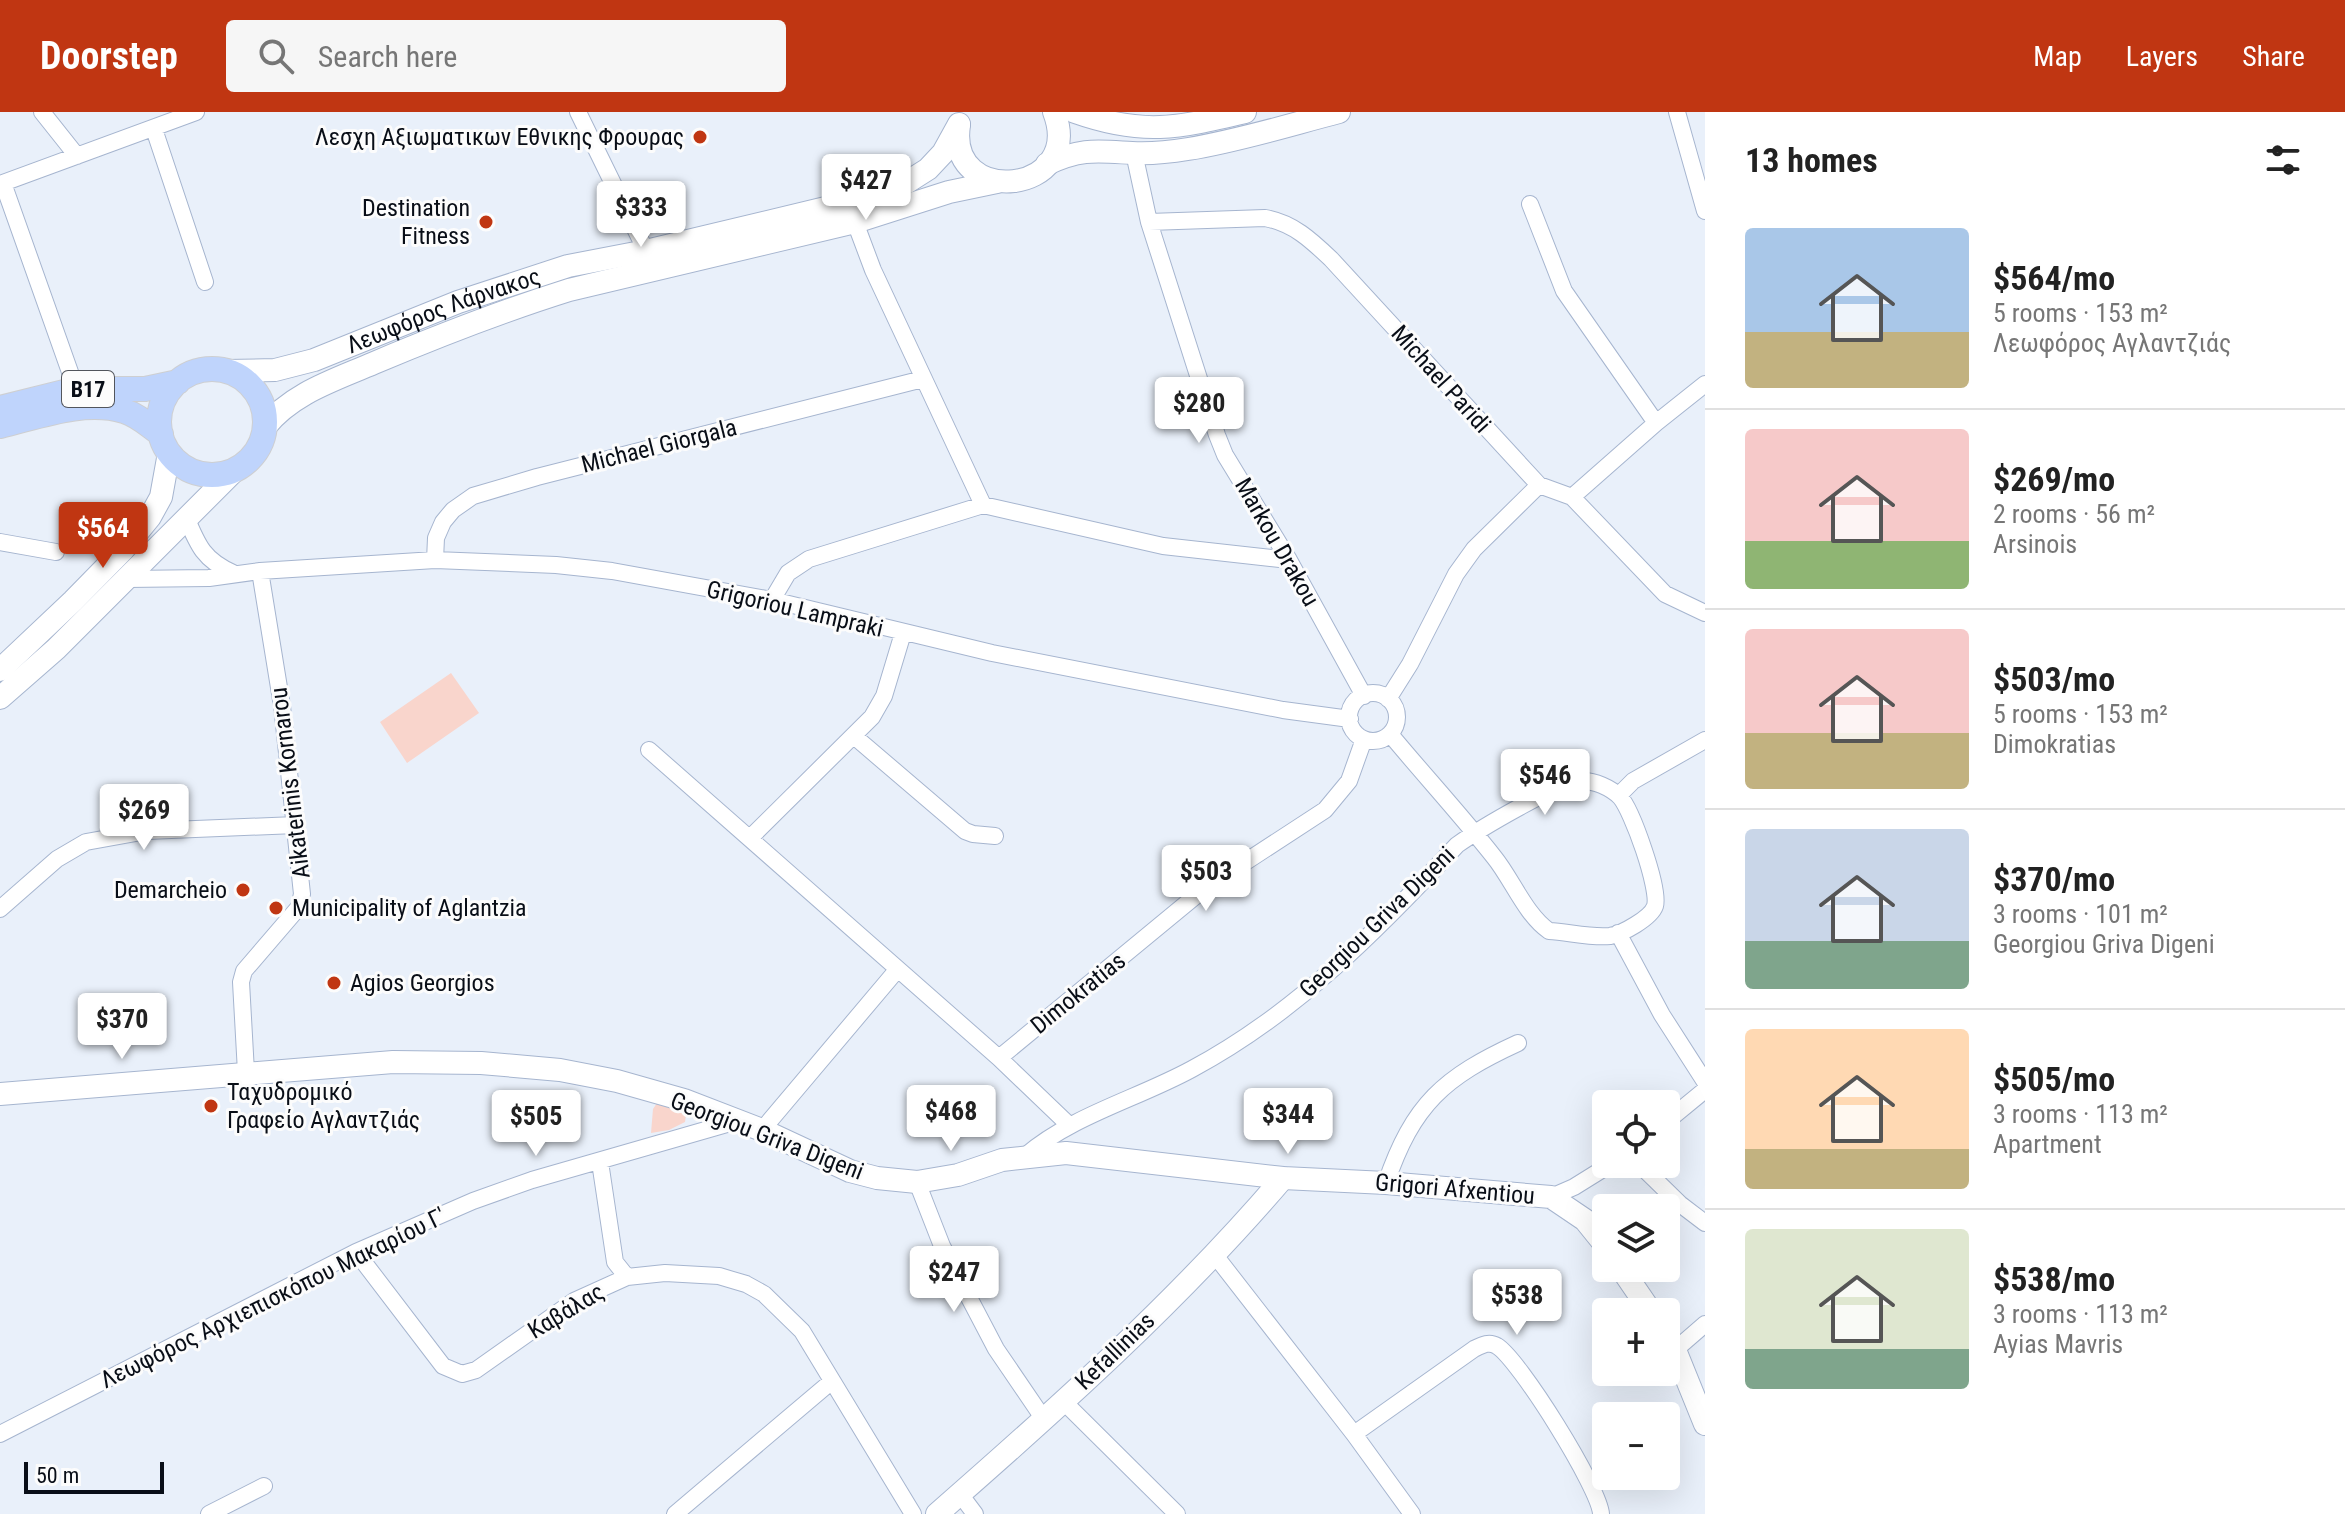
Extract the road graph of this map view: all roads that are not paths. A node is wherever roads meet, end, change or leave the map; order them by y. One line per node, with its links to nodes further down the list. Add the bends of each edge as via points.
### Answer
1 (42, 112): 12 (street)
2 (196, 112): 10 (street)
3 (578, 112): 20 (street)
4 (1054, 112): 13 (main road, via 1058,136)
5 (1075, 112): 6 (main road, via 1155,129)
6 (1245, 112)
7 (1339, 112): 11 (main road, Λεωφόρος Λάρνακος, via 1190,149)
8 (1677, 112): 17 (street)
9 (961, 116): 14 (main road, Λεωφόρος Λάρνακος, via 960,148 968,164); 20 (main road, Λεωφόρος Λάρνακος, via 935,163 906,183 812,213)
10 (154, 129): 12 (street); 21 (street)
11 (1134, 153): 13 (main road, Λεωφόρος Λάρνακος, via 1083,151); 19 (street, Markou Drakou)
12 (77, 156): 15 (street)
13 (1047, 164): 14 (main road, Λεωφόρος Λάρνακος, via 1025,180)
14 (997, 182): 18 (main road, Λεωφόρος Λάρνακος)
15 (2, 183): 26 (street)
16 (1530, 204): 28 (street, via 1564,291)
17 (1705, 211)
18 (855, 222): 23 (street); 30 (main road, Λεωφόρος Λάρνακος, via 523,304 306,393 285,405)
19 (1149, 222): 33 (street, Michael Paridi, via 1265,218 1307,236); 40 (street, Markou Drakou, via 1225,455)
20 (646, 251): 22 (main road, Λεωφόρος Λάρνακος, via 568,266 481,294 290,367)
21 (205, 282)
22 (226, 371): 24 (main road, Λεωφόρος Λάρνακος / B17, via 204,370); 30 (main road, via 257,394)
23 (923, 379): 35 (street); 39 (street, Michael Giorgala, via 473,496 443,522)
24 (178, 382): 26 (main road, Λεωφόρος Λάρνακος / B17, via 145,389); 31 (main road, via 162,405)
25 (1705, 384): 28 (street)
26 (76, 389): 27 (main road, Λεωφόρος Λάρνακος / B17)
27 (0, 408)
28 (1656, 423): 34 (street)
29 (0, 426): 31 (main road, B17, via 72,410 109,408 134,415)
30 (265, 427): 32 (main road, Λεωφόρος Λάρνακος, via 251,459)
31 (165, 443): 32 (main road, B17, via 183,466 200,474); 47 (main road, via 161,497 150,517)
32 (234, 471): 36 (main road)
33 (1539, 485): 34 (street, Michael Paridi); 50 (street, via 1456,574)
34 (1572, 497): 45 (street, Michael Paridi, via 1665,594)
35 (983, 505): 40 (street, via 1163,546); 44 (street, via 809,559 788,573)
36 (186, 517): 42 (street, via 206,556); 43 (main road)
37 (0, 542): 38 (street)
38 (56, 552)
39 (435, 560): 41 (street, Grigoriou Lampraki); 44 (street, Grigoriou Lampraki, via 612,571)
40 (1289, 560): 48 (street, Markou Drakou)
41 (260, 571): 42 (street, Grigoriou Lampraki); 58 (street, Aikaterinis Kornarou)
42 (233, 573): 43 (street, Grigoriou Lampraki)
43 (127, 579): 49 (main road)
44 (772, 600): 46 (street, Grigoriou Lampraki)
45 (1705, 613)
46 (903, 633): 51 (street, Grigoriou Lampraki); 53 (street, via 879,706)
47 (0, 670)
48 (1364, 696): 50 (street); 51 (street, via 1353,705)
49 (0, 698)
50 (1388, 699): 52 (street, via 1397,716)
51 (1350, 719): 54 (street)
52 (1390, 734): 54 (street, via 1375,741); 59 (street)
53 (855, 737): 60 (street, via 965,831); 61 (street)
54 (1364, 739): 66 (street, Dimokratias, via 1349,781 1325,810 1204,889)
55 (1705, 740): 57 (street, via 1633,781)
56 (649, 750): 61 (street)
57 (1619, 795): 59 (street, via 1580,781 1562,785); 63 (street, via 1646,854 1656,896 1650,915)
58 (296, 825): 62 (street, via 147,831 86,842 57,859); 67 (street, Aikaterinis Kornarou, via 299,907 244,971 241,982)
59 (1474, 833): 63 (street, via 1543,927); 73 (street, Georgiou Griva Digeni, via 1282,1012 1194,1069)
60 (995, 836)
61 (750, 838): 64 (street)
62 (0, 909)
63 (1618, 933): 68 (street)
64 (897, 970): 66 (street); 74 (street)
65 (1518, 1043): 81 (street, via 1451,1080 1423,1106)
66 (999, 1058): 73 (street)
67 (246, 1072): 70 (main road, Georgiou Griva Digeni); 72 (main road, Georgiou Griva Digeni, via 435,1061 560,1070 684,1100)
68 (1705, 1082)
69 (1705, 1090): 71 (street)
70 (0, 1094)
71 (1680, 1111)
72 (737, 1121): 74 (main road, Georgiou Griva Digeni); 76 (street, Λεωφόρος Αρχιεπισκόπου Μακαρίου Γ')
73 (1069, 1125): 75 (street, Georgiou Griva Digeni)
74 (762, 1130): 80 (main road, Georgiou Griva Digeni, via 850,1171)
75 (1025, 1156): 78 (main road, Grigori Afxentiou, via 1066,1153); 80 (main road, Georgiou Griva Digeni)
76 (600, 1162): 85 (street, Λεωφόρος Αρχιεπισκόπου Μακαρίου Γ', via 473,1201); 87 (street, via 615,1262)
77 (1592, 1176): 82 (street)
78 (1283, 1178): 81 (main road, Grigori Afxentiou); 86 (main road, Kefallinias)
79 (1653, 1178): 83 (street)
80 (917, 1182): 93 (street, via 976,1312)
81 (1386, 1183): 82 (main road, Grigori Afxentiou)
82 (1551, 1197): 84 (main road)
83 (1705, 1223)
84 (1592, 1229)
85 (356, 1252): 87 (street, Καβάλας, via 427,1348 443,1366 462,1374 476,1370 574,1301); 95 (street, Λεωφόρος Αρχιεπισκόπου Μακαρίου Γ')
86 (1214, 1254): 92 (main road, Kefallinias); 96 (street)
87 (627, 1277): 91 (street, Καβάλας, via 688,1274 746,1284 802,1331)
88 (1705, 1324): 89 (street)
89 (1680, 1338)
90 (1680, 1364): 94 (main road)
91 (832, 1381): 100 (street); 101 (street, Καβάλας)
92 (1063, 1401): 93 (main road, Kefallinias); 104 (street)
93 (1043, 1418): 98 (main road, Kefallinias)
94 (1705, 1424)
95 (0, 1434)
96 (1354, 1434): 105 (street); 106 (street, via 1474,1349 1496,1345 1567,1442 1596,1491)
97 (264, 1486): 99 (street)
98 (960, 1494): 102 (main road, Kefallinias); 103 (street)
99 (209, 1514)
100 (675, 1514)
101 (913, 1514)
102 (937, 1514)
103 (975, 1514)
104 (1177, 1514)
105 (1412, 1514)
106 (1601, 1514)

